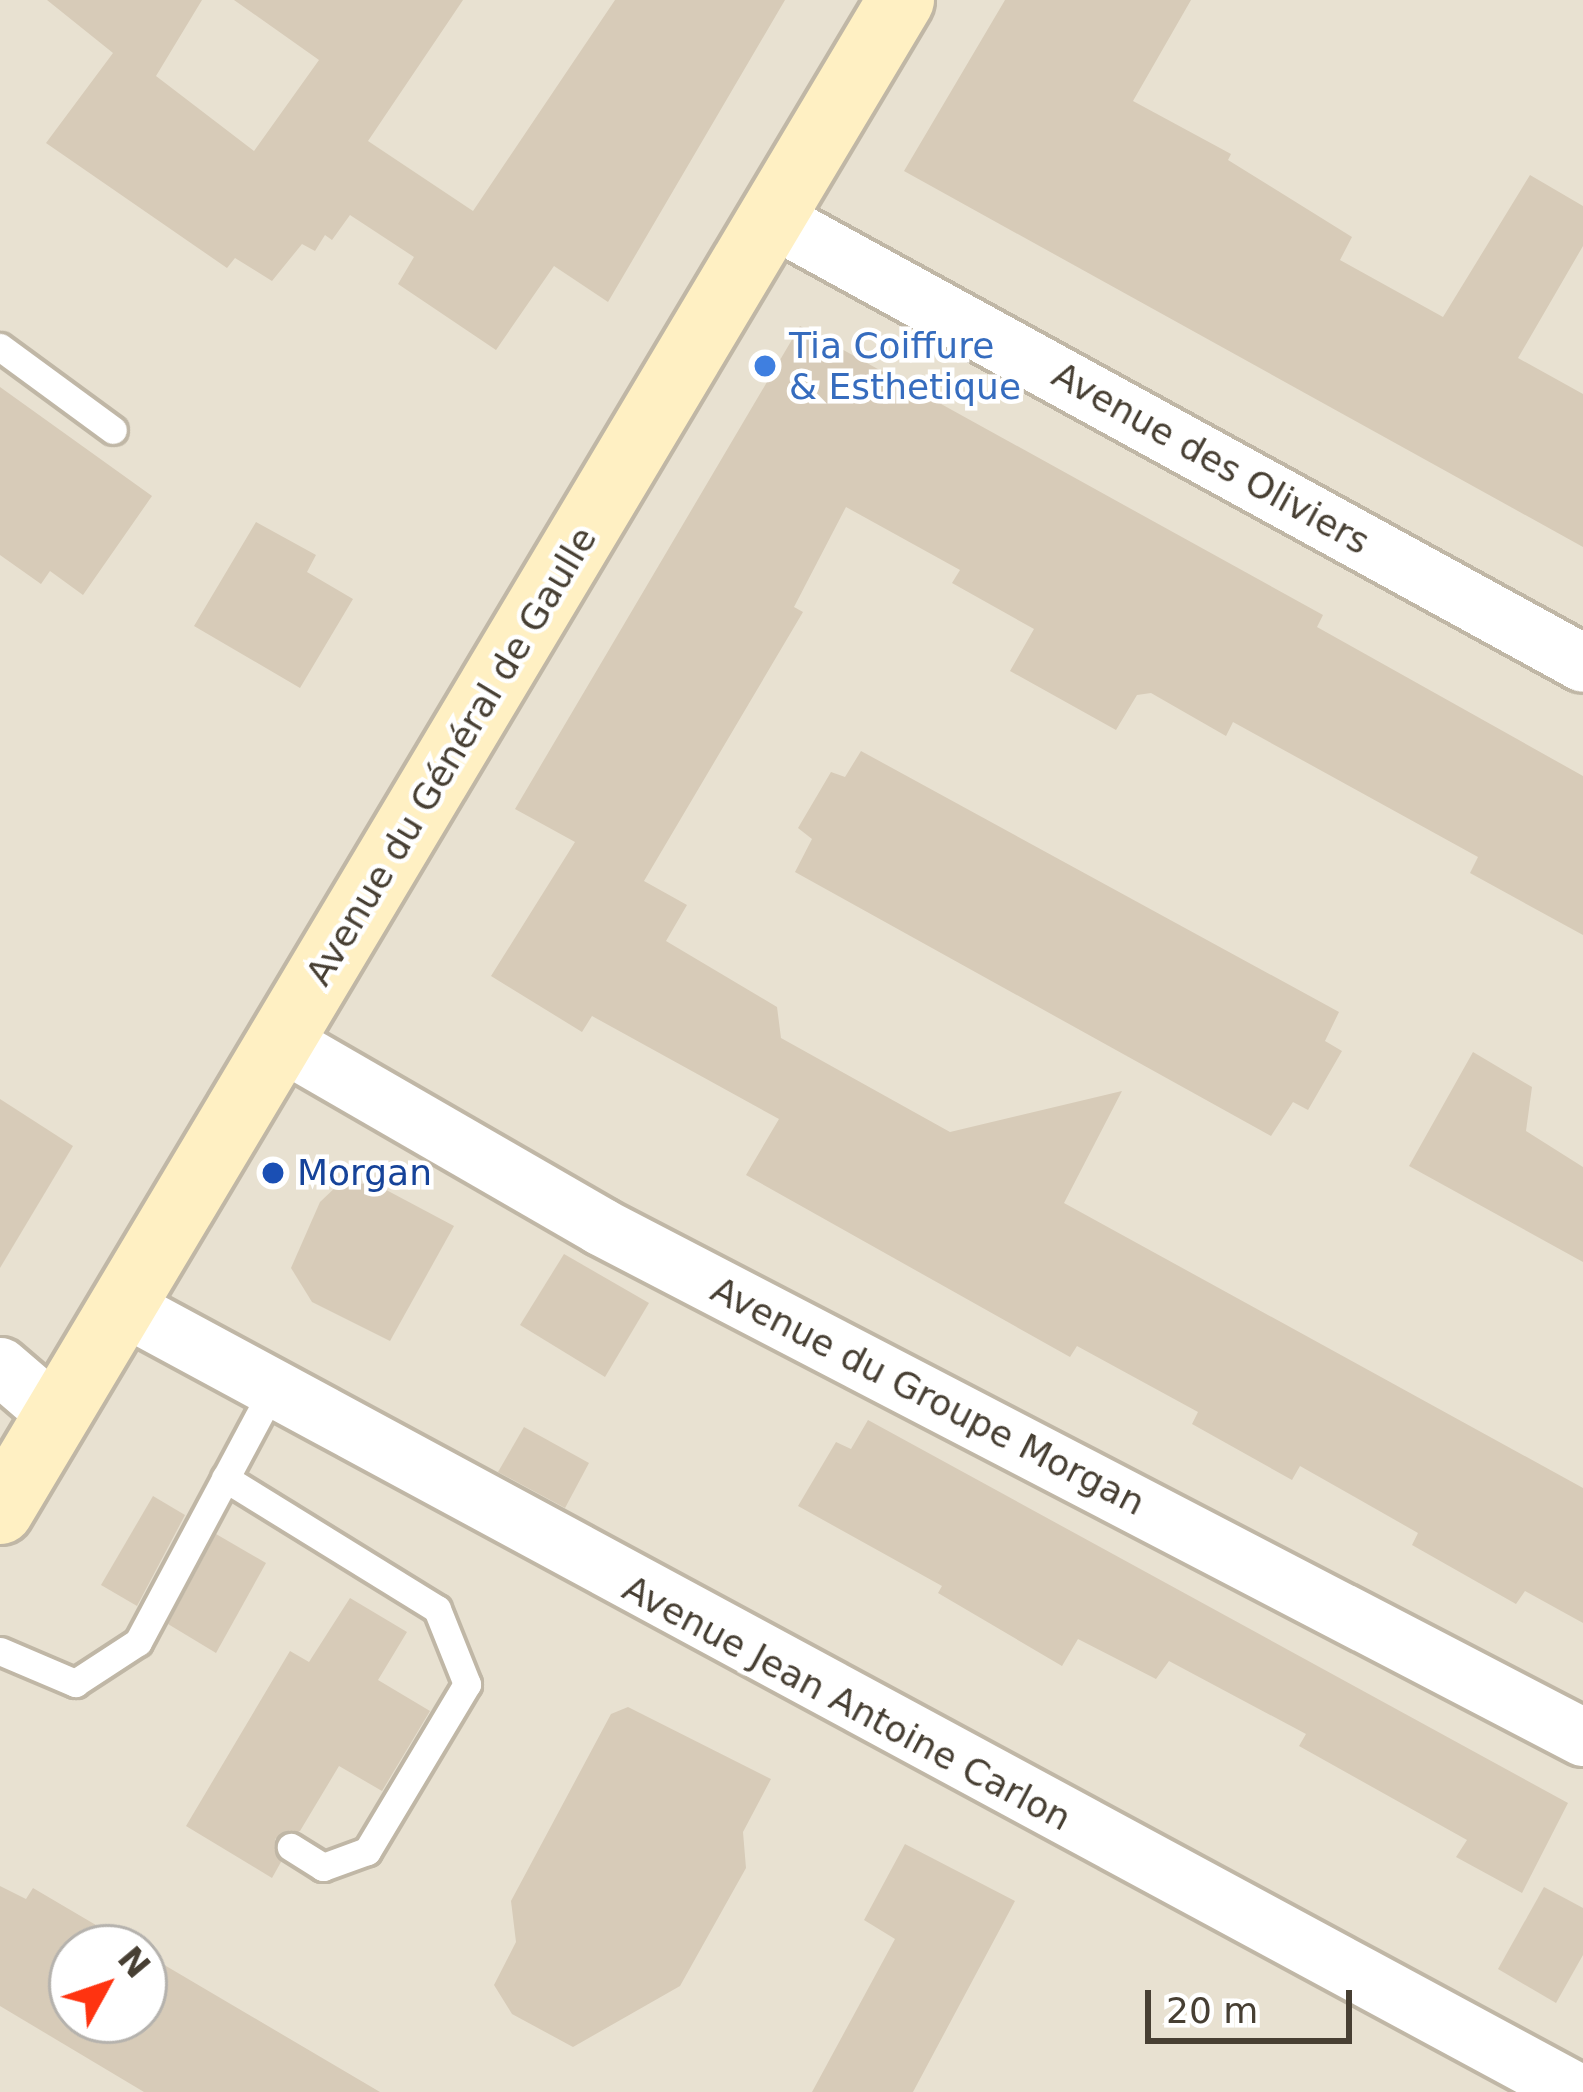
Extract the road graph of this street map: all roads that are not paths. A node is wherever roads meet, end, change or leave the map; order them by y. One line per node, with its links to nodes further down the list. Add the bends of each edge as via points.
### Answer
1 (901, 0): 2 (main road, Avenue du Général de Gaulle)
2 (775, 220): 5 (street, Avenue des Oliviers); 6 (main road, Avenue du Général de Gaulle)
3 (0, 347): 4 (lane)
4 (113, 430)
5 (1583, 663)
6 (280, 1041): 7 (main road, Avenue du Général de Gaulle); 14 (street, Avenue du Groupe Morgan, via 621,1237)
7 (122, 1306): 9 (street, Avenue Jean Antoine Carlon); 10 (main road, Avenue du Général de Gaulle)
8 (0, 1366): 10 (street)
9 (271, 1393): 11 (lane); 16 (street, Avenue Jean Antoine Carlon)
10 (58, 1414): 12 (main road, Avenue du Général de Gaulle)
11 (225, 1478): 13 (lane, via 138,1642 76,1683); 15 (lane, via 437,1609 467,1684 367,1851 323,1867)
12 (0, 1510)
13 (0, 1651)
14 (1583, 1737)
15 (291, 1847)
16 (1576, 2092)

